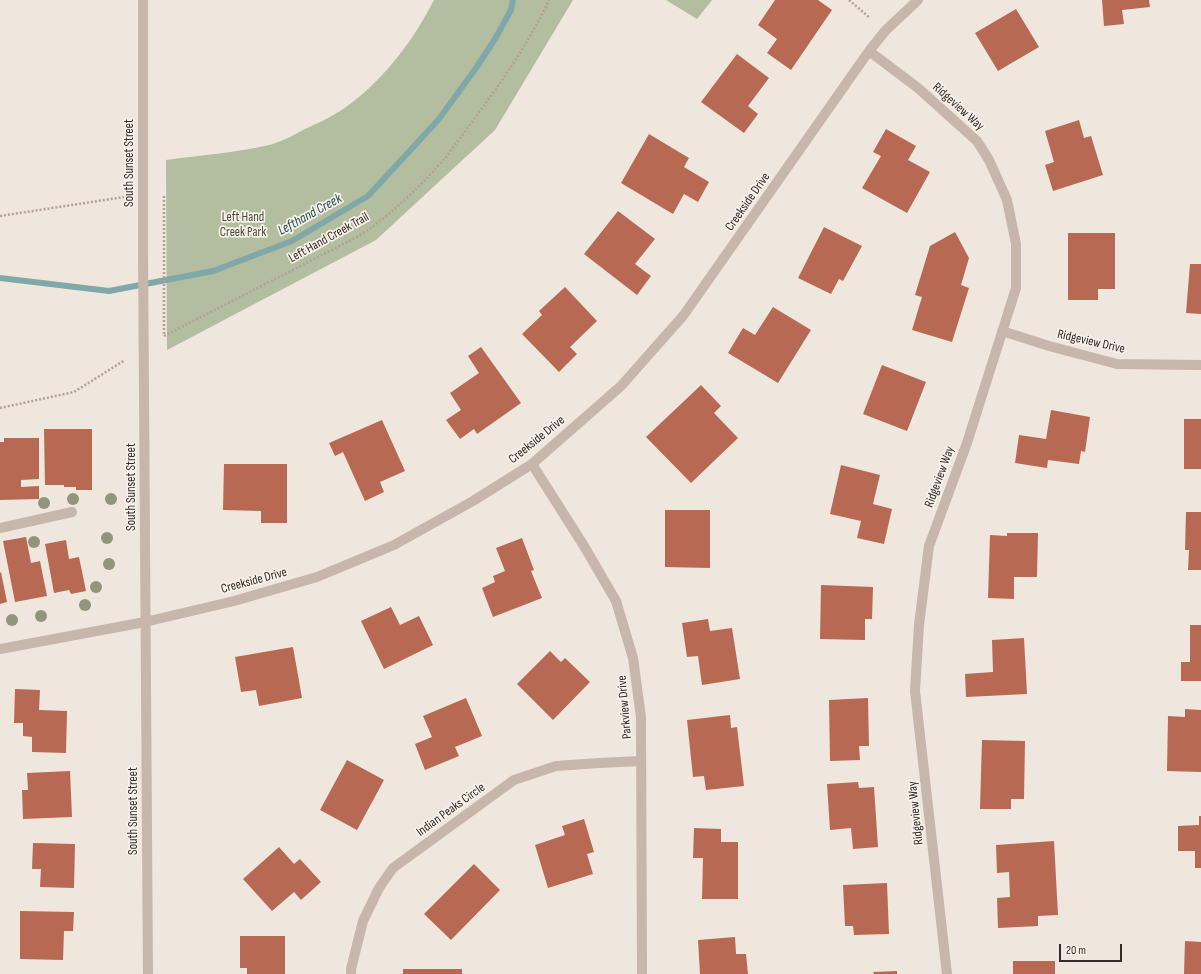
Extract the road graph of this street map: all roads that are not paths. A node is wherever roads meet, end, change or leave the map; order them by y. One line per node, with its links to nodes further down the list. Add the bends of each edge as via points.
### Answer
1 (143, 0): 9 (street, South Sunset Street)
2 (918, 0): 3 (street, Creekside Drive, via 886,30)
3 (869, 51): 4 (street, Ridgeview Way, via 918,88 977,141 989,160 1007,200 1016,244 1016,288); 6 (street, Creekside Drive, via 683,316 621,386)
4 (1002, 331): 5 (street, Ridgeview Drive, via 1117,364); 15 (street, Ridgeview Way, via 967,443 929,546 919,625 915,691)
5 (1201, 365)
6 (532, 464): 9 (street, Creekside Drive, via 473,501 394,545 317,577 234,601); 11 (street, Parkview Drive, via 616,601 633,658 641,717)
7 (72, 512): 8 (street)
8 (0, 528)
9 (145, 622): 10 (street, Creekside Drive); 12 (street, South Sunset Street)
10 (0, 649)
11 (640, 761): 13 (street, Indian Peaks Circle, via 556,766 514,780 393,868 379,888 363,921); 14 (street, Parkview Drive)
12 (148, 974)
13 (351, 974)
14 (642, 974)
15 (946, 974)

